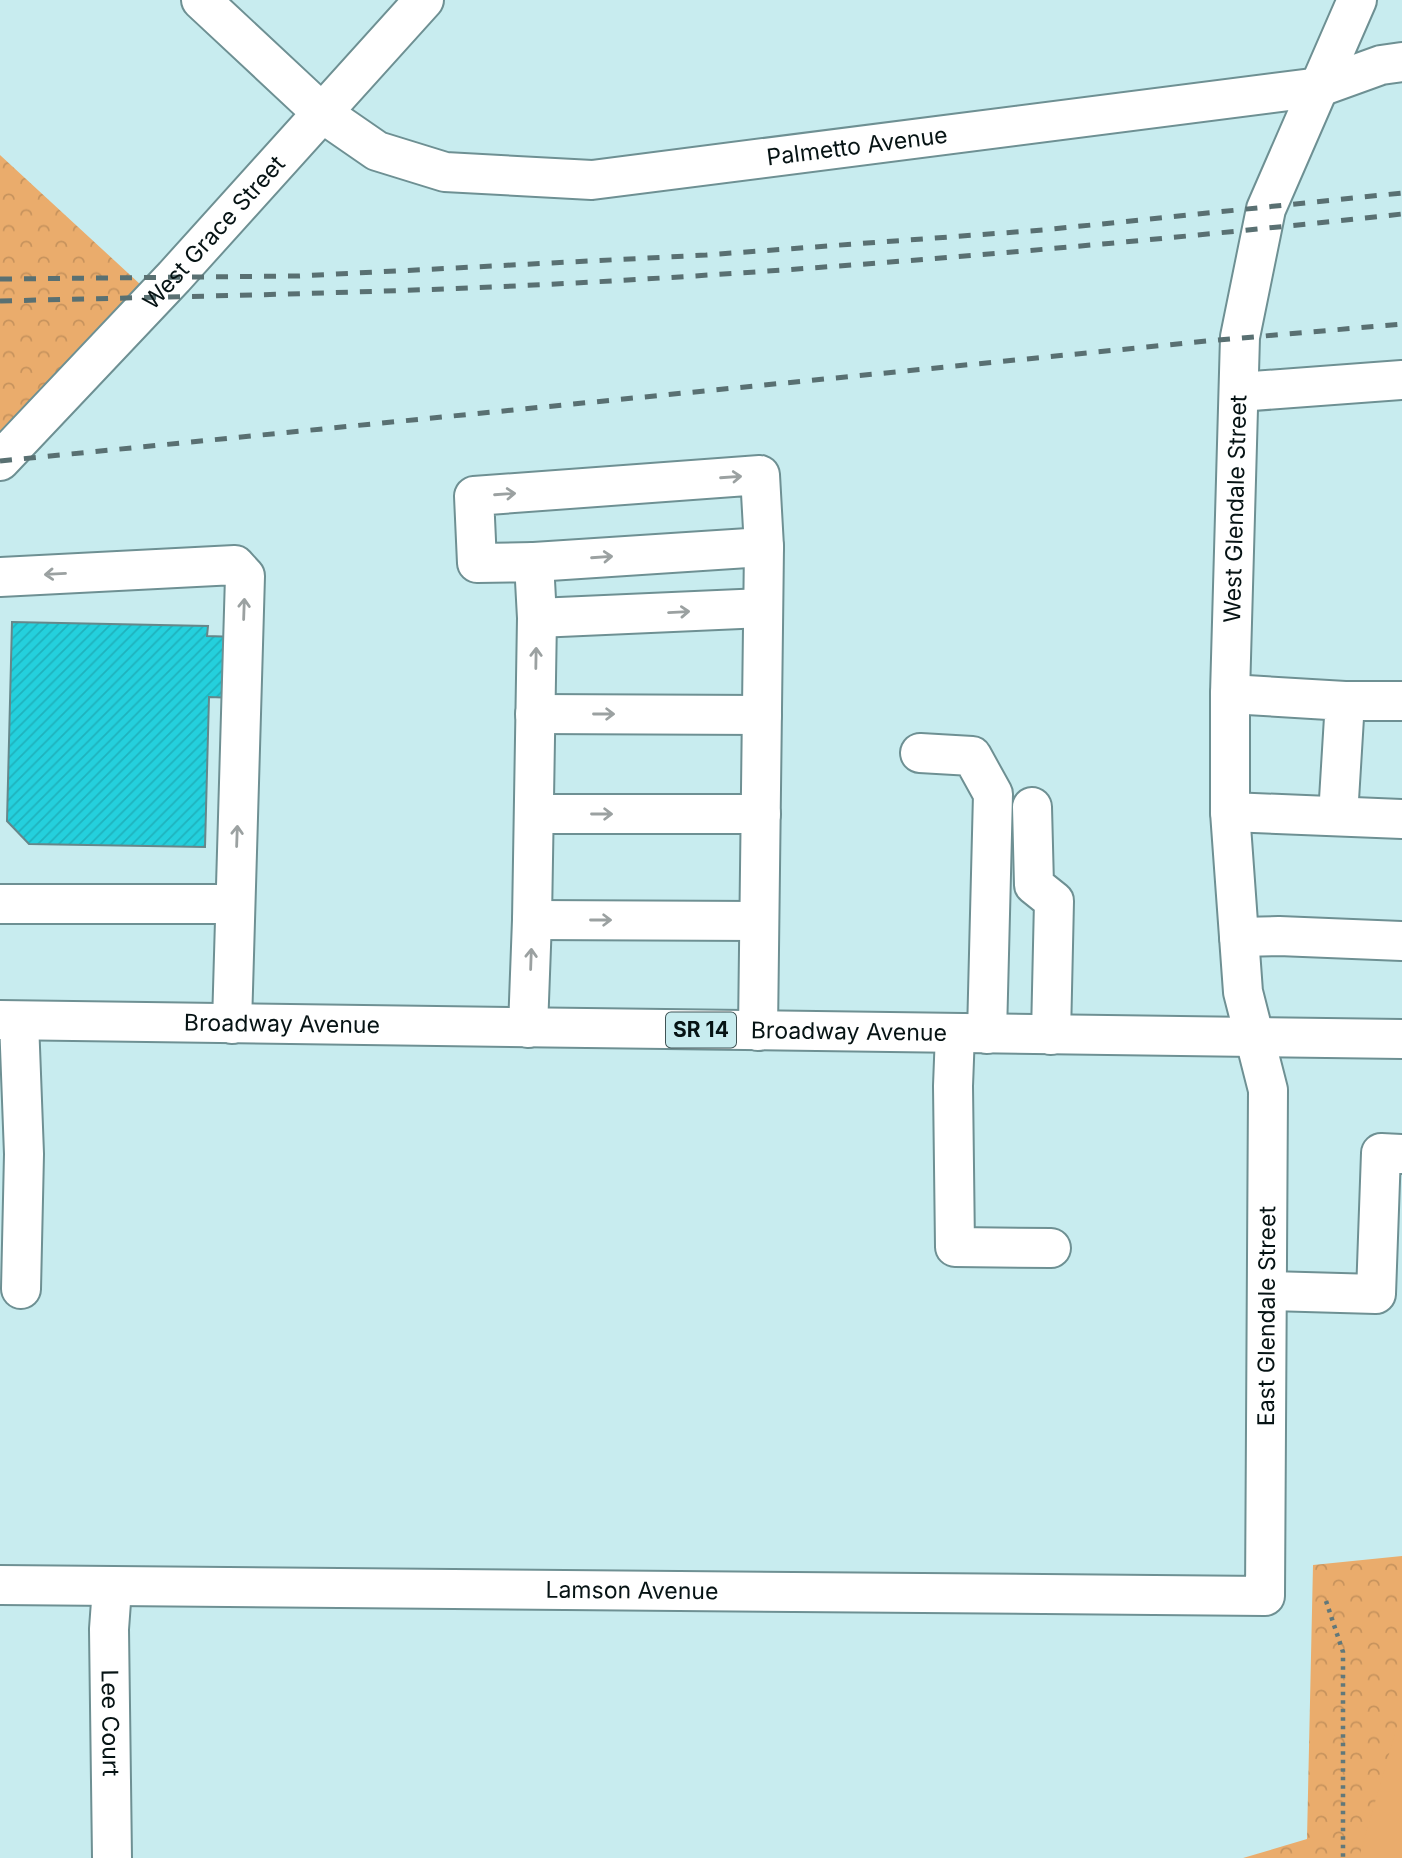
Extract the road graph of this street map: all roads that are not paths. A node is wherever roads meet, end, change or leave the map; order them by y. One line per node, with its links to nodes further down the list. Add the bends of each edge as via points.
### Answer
1 (201, 0): 6 (street, Palmetto Avenue)
2 (424, 0): 6 (street, West Grace Street)
3 (1357, 0): 5 (street, West Glendale Street)
4 (1402, 62): 5 (street, Palmetto Avenue)
5 (1320, 87): 6 (street, Palmetto Avenue, via 592,180 445,172 377,151); 8 (street, West Glendale Street, via 1263,219 1240,337)
6 (322, 113): 9 (street, West Grace Street)
7 (1402, 380): 8 (street)
8 (1239, 392): 15 (street, West Glendale Street)
9 (0, 461)
10 (764, 547): 11 (street, one-way to 10); 11 (street, one-way to 10, via 477,563 474,496 760,475); 13 (street)
11 (534, 562): 14 (street)
12 (0, 577): 28 (street, one-way to 12, via 245,576 241,570 235,565)
13 (763, 608): 14 (street, one-way to 13); 19 (street)
14 (537, 618): 18 (street, one-way to 14)
15 (1230, 694): 16 (street); 22 (street, West Glendale Street)
16 (1345, 701): 17 (street); 25 (street)
17 (1402, 701)
18 (536, 714): 19 (street, one-way to 19); 23 (street)
19 (762, 715): 24 (street)
20 (920, 753): 37 (street, via 972,756 993,794)
21 (1032, 807): 38 (street, via 1034,885 1054,901)
22 (1230, 812): 25 (street); 31 (street, West Glendale Street)
23 (534, 814): 24 (street, one-way to 24); 29 (street)
24 (761, 814): 30 (street)
25 (1339, 816): 26 (street)
26 (1402, 818)
27 (0, 904): 28 (street)
28 (236, 904): 34 (street)
29 (532, 920): 30 (street, one-way to 30); 35 (street, one-way to 29)
30 (759, 921): 36 (street)
31 (1239, 937): 32 (street); 39 (street, West Glendale Street, via 1243,992)
32 (1402, 941)
33 (10, 1021): 34 (street, Broadway Avenue / SR 14); 43 (street, via 24,1154)
34 (232, 1024): 35 (street, Broadway Avenue / SR 14)
35 (528, 1028): 36 (street, Broadway Avenue / SR 14)
36 (758, 1031): 37 (street, Broadway Avenue / SR 14)
37 (971, 1034): 38 (street, Broadway Avenue / SR 14); 42 (street, via 953,1086 955,1247)
38 (1051, 1035): 39 (street, Broadway Avenue / SR 14)
39 (1255, 1038): 40 (street, Broadway Avenue / SR 14); 44 (street, East Glendale Street, via 1268,1090)
40 (1402, 1039)
41 (1402, 1154): 44 (street, via 1381,1153 1376,1294)
42 (1051, 1248)
43 (21, 1289)
44 (1268, 1291): 47 (street, East Glendale Street)
45 (0, 1586): 46 (street, Lamson Avenue)
46 (112, 1588): 47 (street, Lamson Avenue); 48 (street, Lee Court)
47 (1265, 1596)
48 (112, 1858)

